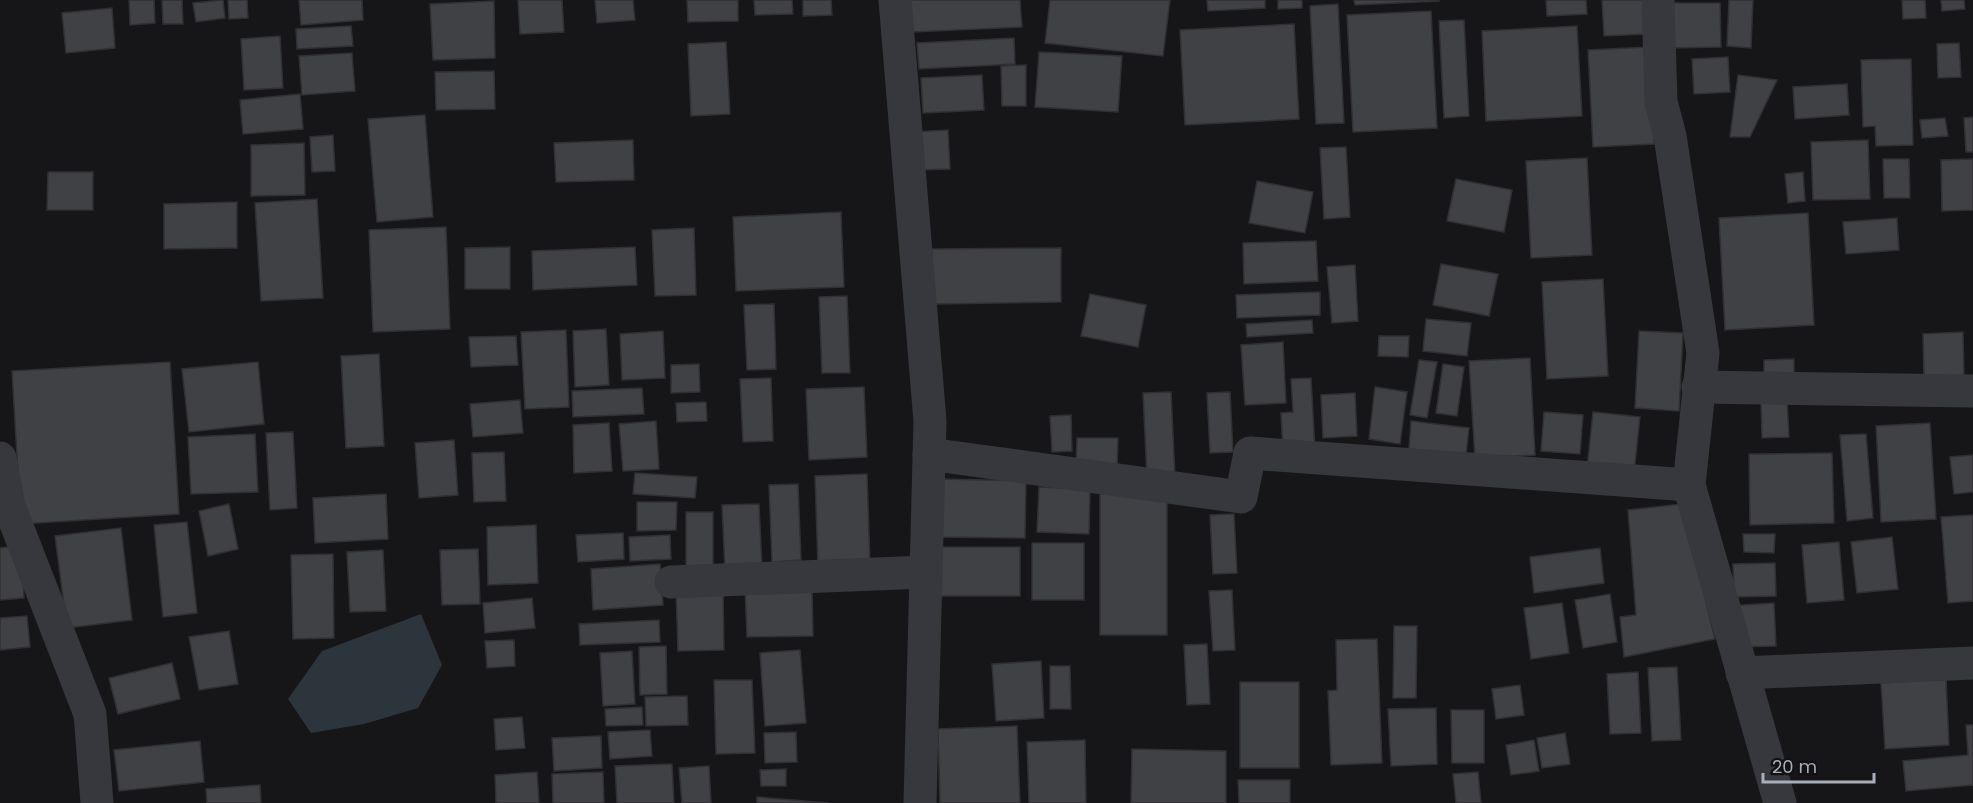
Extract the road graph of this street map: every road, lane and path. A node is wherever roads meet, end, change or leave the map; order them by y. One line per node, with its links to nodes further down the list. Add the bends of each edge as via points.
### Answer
1 (895, 0): 5 (street, via 930,421)
2 (1658, 0): 3 (street, via 1661,102 1670,136 1703,352)
3 (1698, 387): 4 (street); 7 (street)
4 (1973, 391)
5 (929, 454): 7 (street, via 1241,497 1250,453); 8 (street)
6 (0, 458): 12 (street, via 9,506 90,714)
7 (1689, 485): 11 (street)
8 (926, 572): 9 (street); 13 (street)
9 (672, 582)
10 (1973, 663): 11 (street)
11 (1742, 673): 14 (street)
12 (97, 803)
13 (920, 803)
14 (1780, 803)

